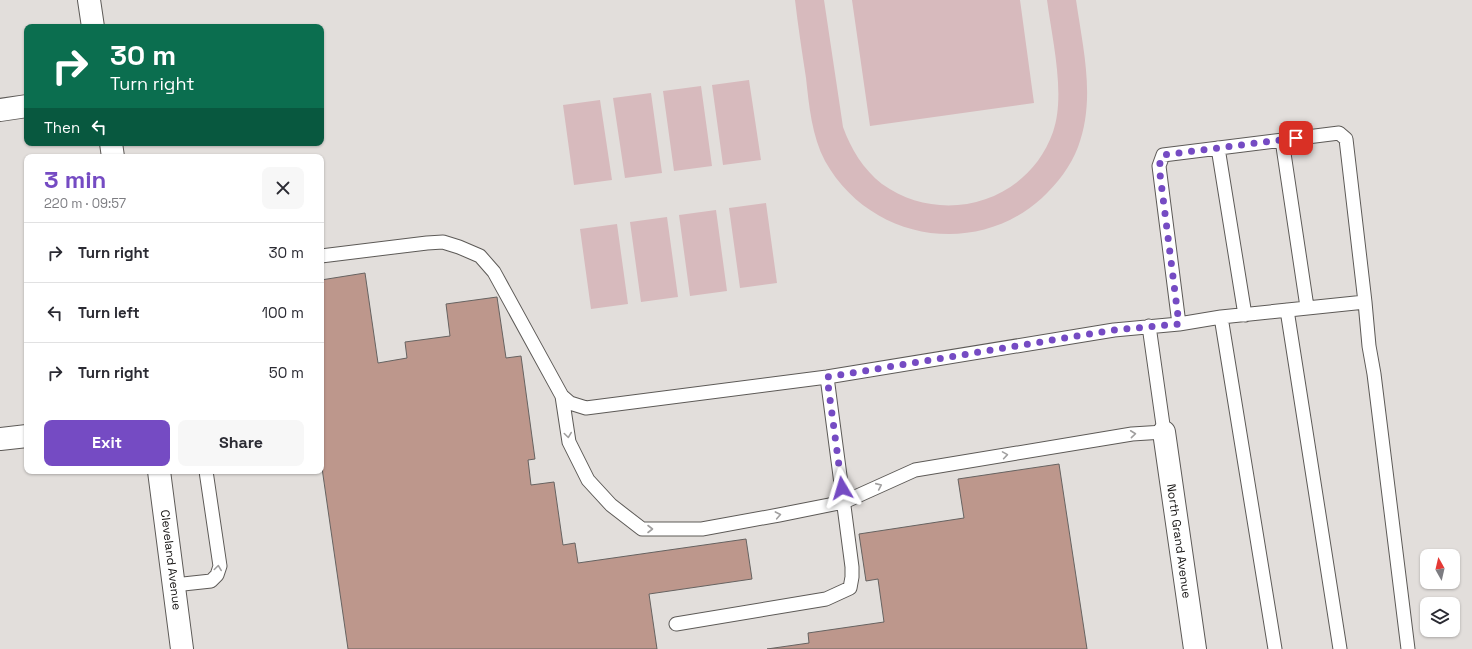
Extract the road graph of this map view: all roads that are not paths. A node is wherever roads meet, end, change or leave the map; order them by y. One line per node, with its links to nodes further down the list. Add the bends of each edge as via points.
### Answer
1 (89, 0): 2 (street)
2 (93, 24)
3 (24, 106): 4 (street)
4 (0, 110)
5 (1282, 140): 6 (lane); 8 (lane, via 1339,133 1346,139); 9 (lane)
6 (1218, 148): 11 (lane); 13 (lane, via 1163,155 1159,166)
7 (324, 256): 16 (lane, via 443,242 480,256 494,272)
8 (1365, 302): 9 (lane); 29 (lane)
9 (1307, 308): 10 (lane)
10 (1287, 310): 11 (lane); 28 (lane)
11 (1244, 315): 12 (lane)
12 (1221, 317): 13 (lane); 27 (lane)
13 (1179, 324): 14 (lane)
14 (1149, 326): 15 (lane); 17 (lane)
15 (827, 377): 16 (lane, via 586,408 570,403); 22 (lane)
16 (562, 396): 22 (lane, one-way to 22, via 569,442 588,480 611,505 642,529 702,529)
17 (1164, 432): 22 (lane, one-way to 17, via 915,470 1132,434); 26 (street, North Grand Avenue)
18 (24, 436): 19 (street)
19 (0, 440)
20 (159, 474): 23 (street, Cleveland Avenue)
21 (206, 474): 23 (lane, one-way to 21, via 211,581 219,571)
22 (844, 502): 24 (lane, via 852,567 850,588 826,599)
23 (174, 585): 25 (street, Cleveland Avenue)
24 (676, 624)
25 (182, 649)
26 (1195, 649)
27 (1275, 649)
28 (1340, 649)
29 (1408, 649)

